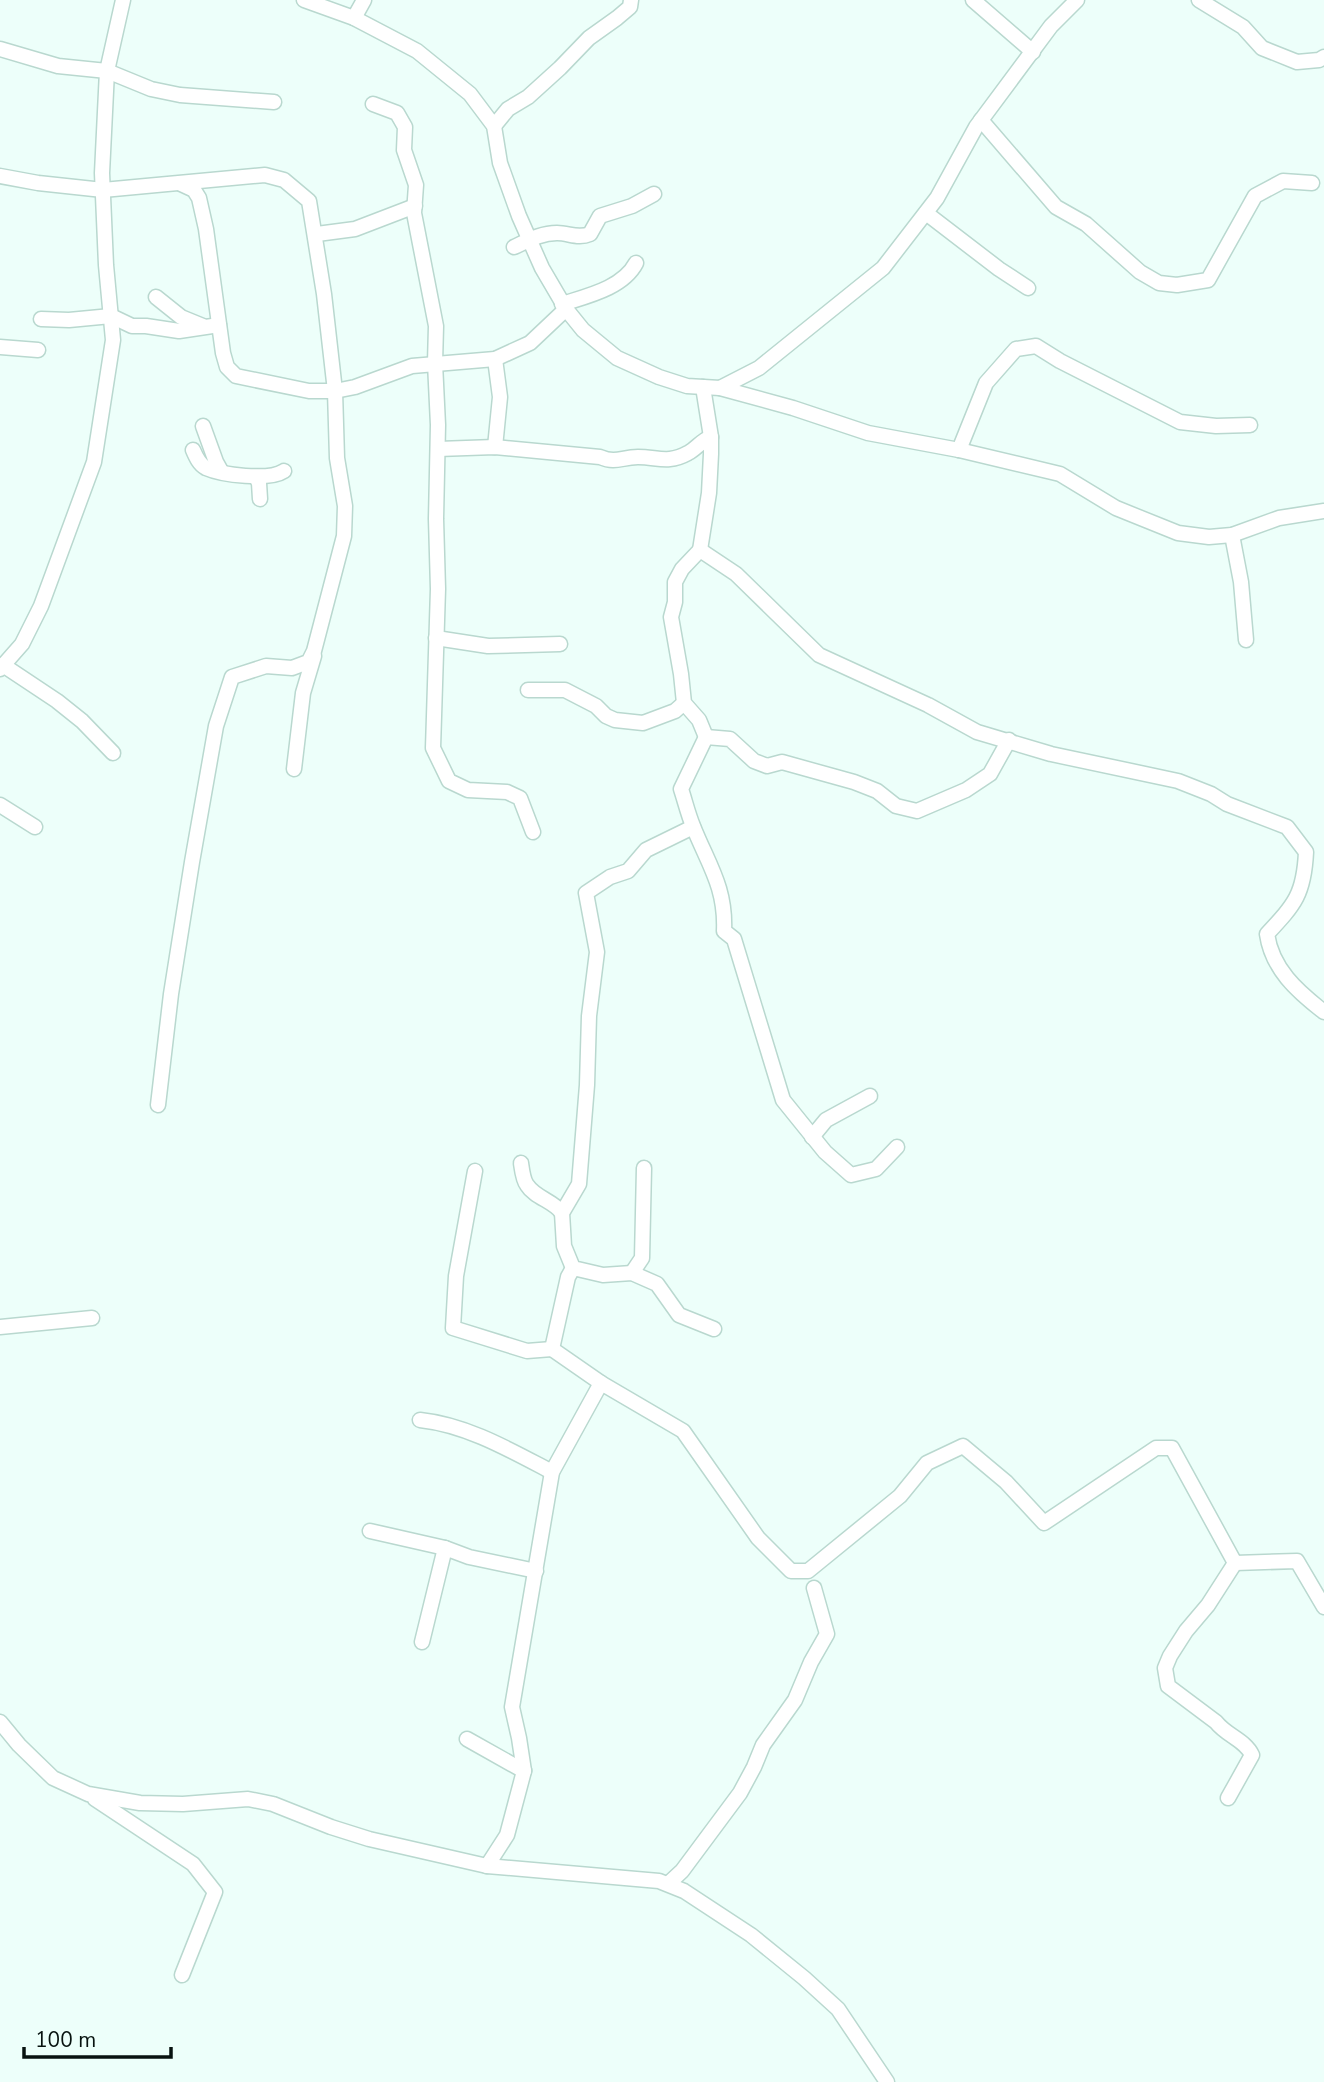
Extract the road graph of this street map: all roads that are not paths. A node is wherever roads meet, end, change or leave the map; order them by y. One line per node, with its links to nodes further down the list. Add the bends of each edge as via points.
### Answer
1 (123, 0): 12 (street)
2 (304, 0): 8 (street)
3 (364, 0): 8 (street)
4 (631, 0): 16 (street, via 630,7 589,38)
5 (973, 0): 10 (street)
6 (1076, 0): 10 (street)
7 (1199, 0): 11 (street, via 1243,27 1262,48 1297,62)
8 (354, 18): 16 (street, via 417,51 470,94)
9 (0, 49): 12 (street, via 58,66)
10 (1033, 52): 15 (street)
11 (1324, 57)
12 (107, 71): 13 (street, via 151,89); 20 (street)
13 (274, 102)
14 (373, 104): 22 (street, via 403,119 404,150 416,186)
15 (981, 120): 18 (street, via 1056,207 1086,224 1159,283 1208,280 1255,196 1283,181); 23 (street)
16 (494, 126): 25 (street, via 500,163)
17 (0, 176): 20 (street)
18 (1312, 183)
19 (181, 184): 20 (street); 33 (street, via 199,198); 41 (street, via 265,175 284,180 309,201)
20 (103, 190): 31 (street)
21 (654, 194): 25 (street, via 600,216 590,234 582,237 552,233)
22 (415, 206): 24 (street, via 355,229); 38 (street, via 436,326)
23 (926, 213): 28 (street); 40 (street, via 883,268 759,368)
24 (317, 234)
25 (529, 239): 26 (street); 30 (street)
26 (514, 247)
27 (636, 263): 30 (street, via 625,278)
28 (1028, 288)
29 (156, 297): 34 (street, via 181,317)
30 (564, 306): 37 (street, via 530,343); 39 (street, via 583,330 617,358 659,377)
31 (111, 316): 32 (street); 34 (street, via 132,326 179,331); 60 (street, via 112,357 94,462 41,606 22,643)
32 (41, 319)
33 (219, 325): 34 (street); 41 (street, via 227,367 236,376 309,391)
34 (203, 326)
35 (0, 347): 36 (street)
36 (38, 350)
37 (495, 359): 38 (street); 45 (street, via 500,397)
38 (435, 363): 41 (street); 46 (street)
39 (703, 387): 40 (street); 44 (street)
40 (720, 388): 48 (street, via 868,433)
41 (335, 391): 59 (street, via 344,536)
42 (1250, 425): 48 (street, via 1180,422 1036,346 1016,349 986,383)
43 (203, 426): 49 (street)
44 (711, 438): 45 (street, via 674,459 637,457 612,462); 55 (street)
45 (495, 447): 46 (street)
46 (438, 449): 56 (street)
47 (193, 450): 49 (street, via 204,467)
48 (959, 450): 54 (street, via 1060,474 1116,508 1178,533)
49 (221, 471): 51 (street)
50 (284, 471): 51 (street)
51 (256, 477): 52 (street)
52 (260, 499)
53 (1324, 511): 54 (street, via 1279,518)
54 (1232, 535): 57 (street)
55 (701, 550): 62 (street, via 675,582 671,617); 64 (street, via 736,574 819,655 977,732)
56 (436, 638): 58 (street, via 488,646); 70 (street, via 433,748 440,764 449,780 468,790 508,792 520,798)
57 (1246, 640)
58 (560, 643)
59 (314, 651): 66 (street, via 303,693); 73 (street, via 307,665 266,667 232,677 227,691 216,726 192,862)
60 (2, 667): 65 (street, via 65,708)
61 (528, 690): 62 (street, via 565,690 615,720 643,723)
62 (684, 703): 63 (street)
63 (706, 737): 64 (street, via 730,739 754,761 767,766 782,762 854,782 877,791 896,806 917,811 990,774); 69 (street, via 681,789)
64 (1009, 740): 71 (street, via 1051,754 1178,781 1287,827 1306,852 1305,873 1296,901 1267,934 1269,952 1288,981)
65 (113, 753)
66 (294, 769)
67 (0, 805): 68 (street)
68 (35, 827)
69 (694, 827): 74 (street, via 720,888 724,930 734,939 783,1100); 79 (street, via 646,850 628,871 586,893 597,952 579,1184)
70 (533, 831)
71 (1324, 1012)
72 (870, 1096): 74 (street, via 826,1120)
73 (158, 1105)
74 (812, 1137): 75 (street, via 852,1175 876,1169)
75 (897, 1147)
76 (521, 1163): 79 (street, via 527,1186)
77 (644, 1168): 81 (street, via 642,1258)
78 (475, 1171): 85 (street, via 456,1276 453,1328 527,1351)
79 (562, 1213): 80 (street, via 564,1246)
80 (573, 1268): 81 (street, via 603,1275); 85 (street)
81 (632, 1273): 84 (street, via 657,1284 679,1315)
82 (92, 1318): 83 (street)
83 (0, 1326)
84 (715, 1329)
85 (552, 1349): 86 (street)
86 (601, 1383): 88 (street); 91 (street, via 682,1431 758,1538 791,1571 808,1571 900,1496 927,1463 963,1446 1044,1522 1156,1448 1172,1448)
87 (420, 1420): 88 (street, via 446,1423)
88 (552, 1472): 92 (street)
89 (370, 1531): 90 (street)
90 (445, 1548): 92 (street); 95 (street)
91 (1235, 1563): 94 (street, via 1297,1562); 100 (street, via 1165,1668 1168,1686 1248,1747 1252,1755)
92 (536, 1571): 98 (street, via 512,1707)
93 (814, 1588): 102 (street, via 827,1634 795,1700 770,1733 740,1793)
94 (1324, 1607)
95 (422, 1642)
96 (0, 1722): 99 (street, via 53,1778)
97 (467, 1739): 98 (street)
98 (524, 1771): 101 (street, via 508,1835)
99 (88, 1794): 101 (street, via 140,1803 248,1800 273,1804 369,1839); 103 (street, via 192,1864 215,1892)
100 (1228, 1798)
101 (487, 1866): 102 (street)
102 (668, 1884): 104 (street, via 751,1935 804,1978 838,2009)
103 (182, 1975)
104 (887, 2082)

